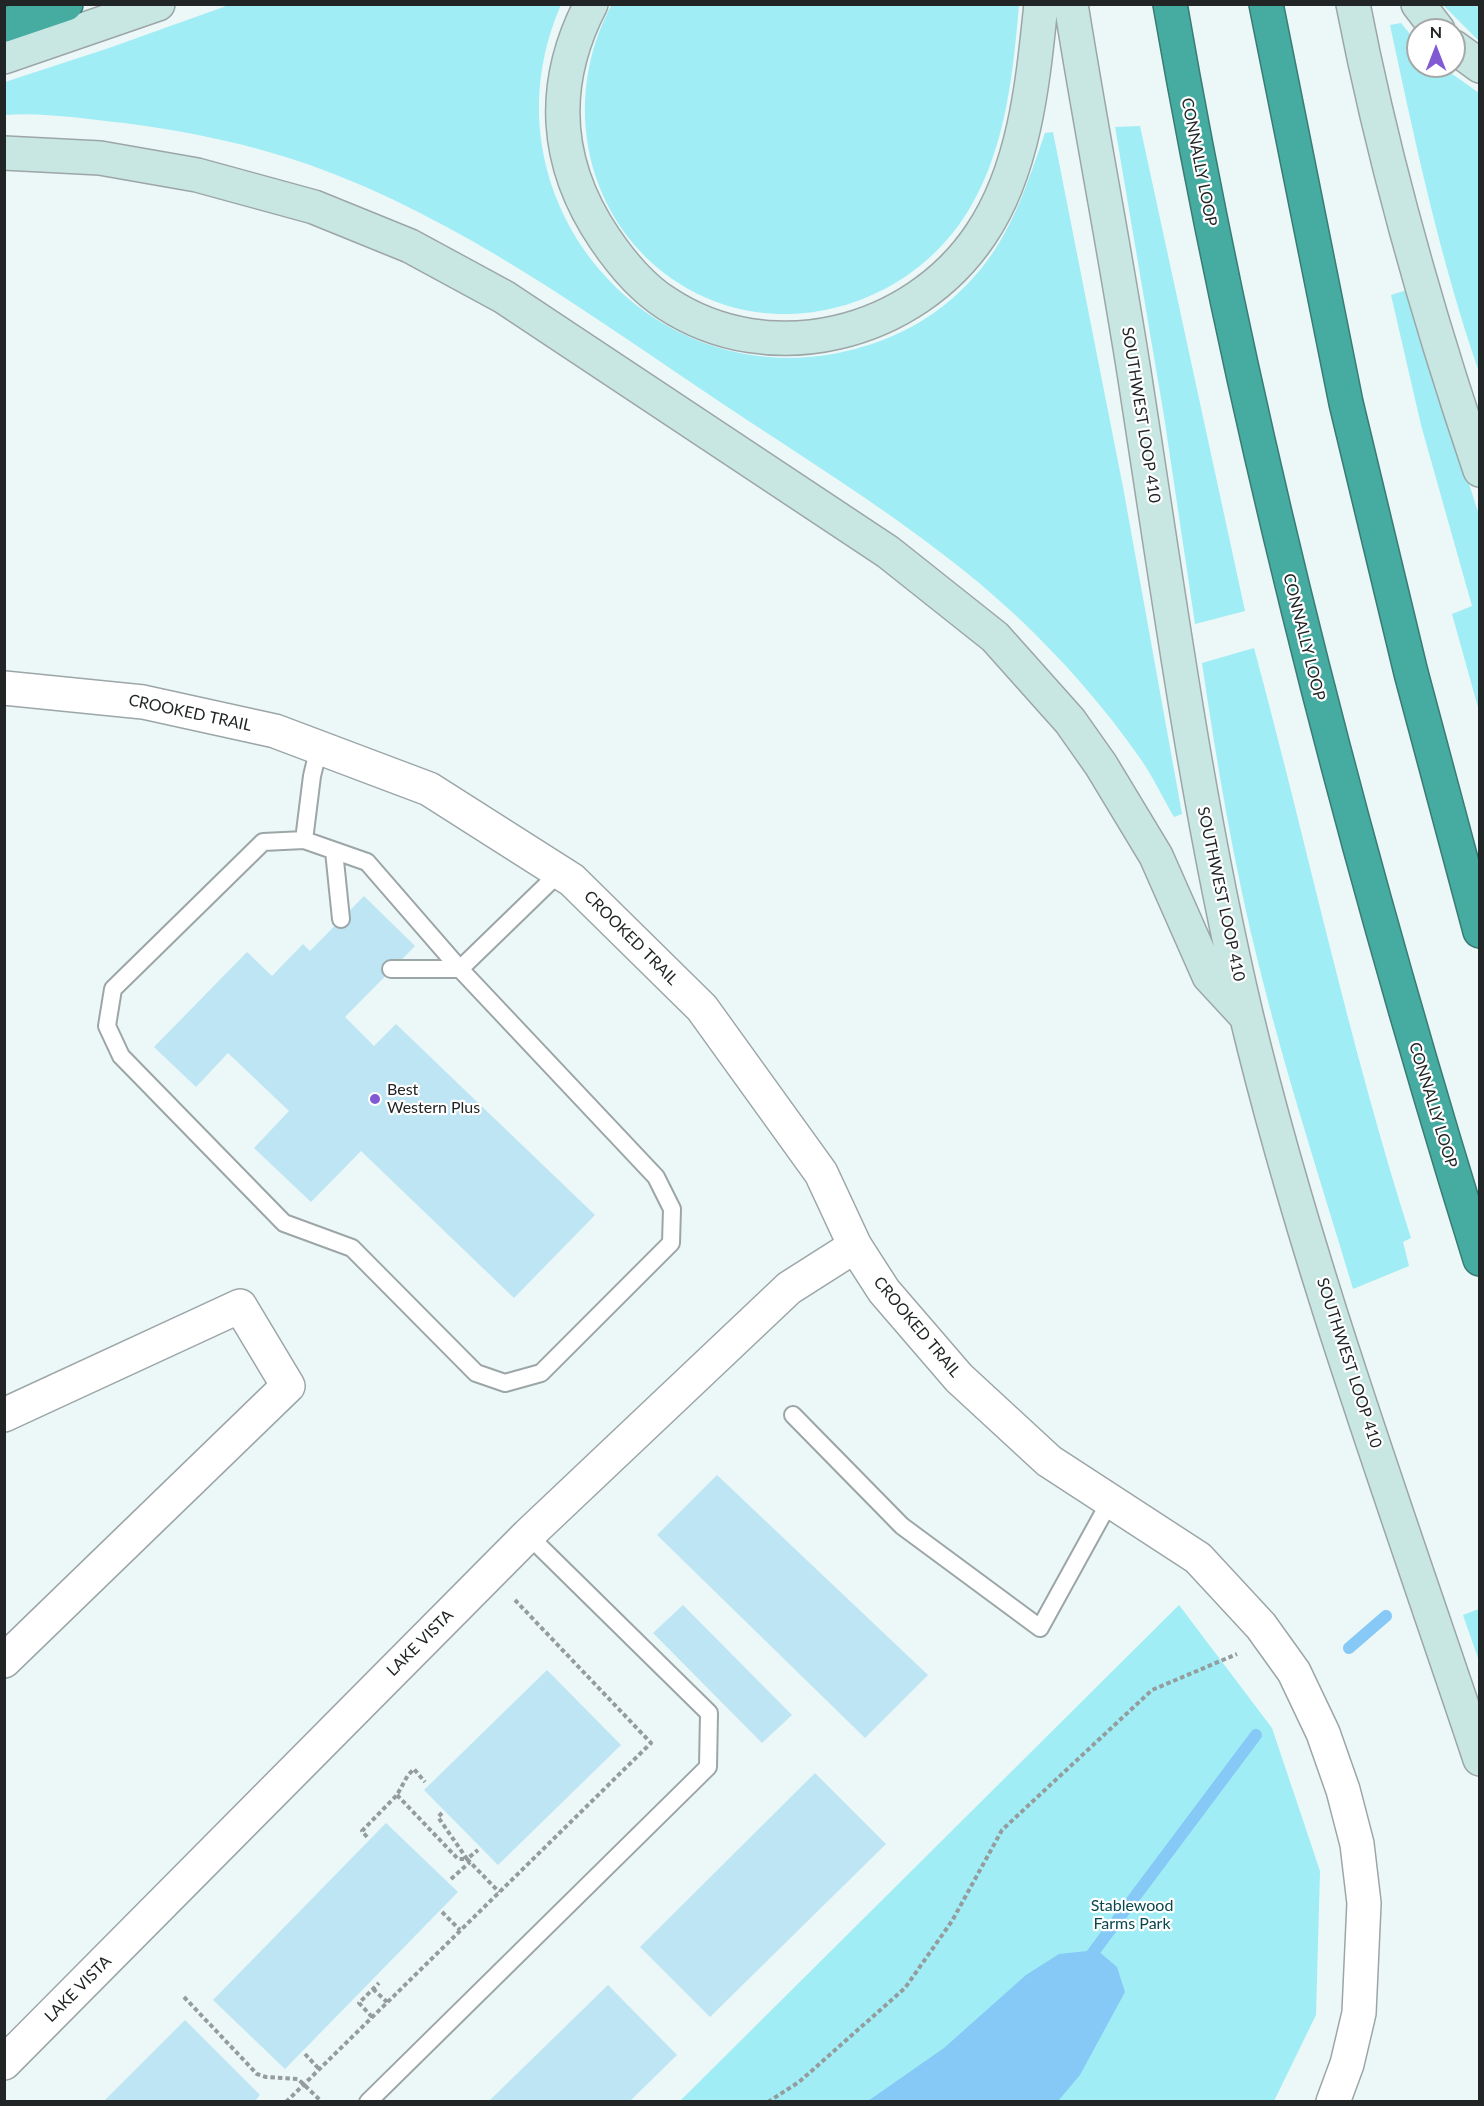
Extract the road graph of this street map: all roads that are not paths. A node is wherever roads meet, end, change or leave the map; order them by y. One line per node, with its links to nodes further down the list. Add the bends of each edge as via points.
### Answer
1 (66, 4): 11 (highway)
2 (158, 4): 13 (main road)
3 (591, 4): 4 (main road, via 566,69 563,128 573,180 600,232 641,284 684,313 731,331 806,337 859,328 914,302 943,280 982,234 1016,155 1028,105)
4 (1041, 4)
5 (1071, 4): 26 (main road, SOUTHWEST LOOP 410, via 1204,816)
6 (1170, 4): 28 (highway, CONNALLY LOOP, via 1231,324 1292,592 1362,860)
7 (1266, 4): 23 (highway, via 1346,404)
8 (1353, 4): 16 (main road, via 1410,248)
9 (1418, 4): 10 (main road)
10 (1429, 18)
11 (4, 24)
12 (1466, 56): 14 (main road)
13 (4, 57)
14 (1479, 66)
15 (4, 153): 26 (main road, via 118,161 235,183 314,207 410,246 504,297 888,552 995,637 1070,721 1156,856 1209,976)
16 (1479, 470)
17 (4, 688): 18 (street, CROOKED TRAIL, via 143,702 275,731)
18 (319, 747): 19 (lane); 21 (street, CROOKED TRAIL, via 429,789)
19 (304, 840): 20 (lane); 25 (lane, via 263,842 112,989 107,1026 121,1056 284,1223 352,1248 476,1373 505,1383 541,1373 670,1243 672,1209 656,1177)
20 (334, 850): 22 (lane); 25 (lane, via 367,862)
21 (560, 872): 25 (lane); 27 (street, CROOKED TRAIL, via 702,1008 820,1173)
22 (341, 919)
23 (1479, 931)
24 (391, 969): 25 (lane)
25 (460, 969)
26 (1247, 1017): 34 (main road, SOUTHWEST LOOP 410, via 1330,1308)
27 (855, 1246): 31 (street, CROOKED TRAIL, via 884,1291 959,1378 1049,1461); 32 (street, LAKE VISTA, via 789,1288)
28 (1479, 1259)
29 (4, 1415): 33 (street, via 240,1306 288,1386)
30 (793, 1415): 31 (lane, via 902,1527 1040,1628)
31 (1110, 1501): 37 (street, CROOKED TRAIL, via 1198,1558 1231,1591 1294,1672 1323,1733 1357,1844 1364,1903 1359,2013)
32 (528, 1535): 35 (street, LAKE VISTA); 36 (lane, via 709,1713 708,1767)
33 (4, 1661)
34 (1479, 1759)
35 (4, 2063)
36 (368, 2102)
37 (1333, 2102)

